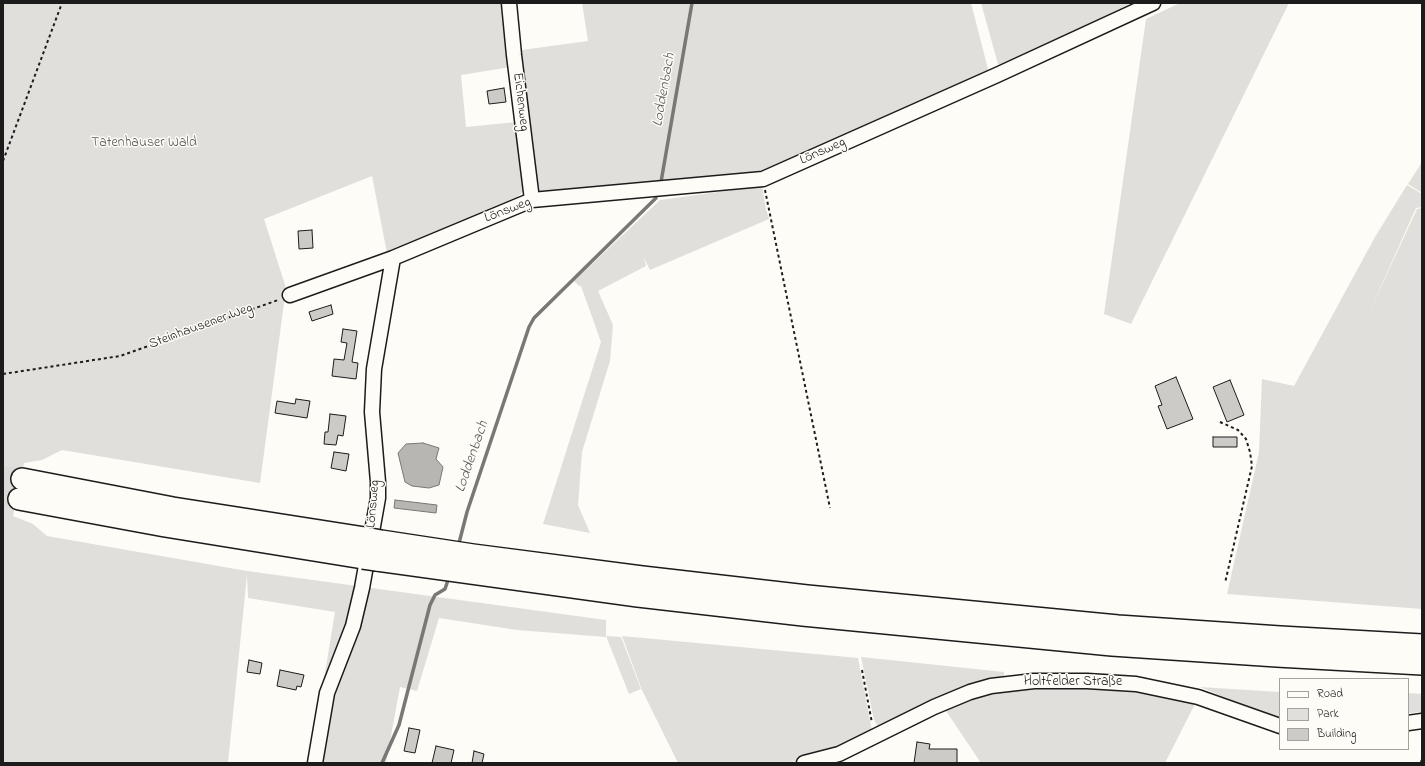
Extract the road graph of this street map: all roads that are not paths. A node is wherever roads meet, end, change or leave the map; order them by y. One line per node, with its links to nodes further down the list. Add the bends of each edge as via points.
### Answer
1 (509, 3): 3 (street, Eichenweg)
2 (1153, 3): 3 (street, Lönsweg, via 763,179)
3 (532, 200): 4 (street, Lönsweg)
4 (393, 258): 5 (street); 16 (street, Lönsweg, via 374,369 372,412 378,498 353,626 327,693)
5 (290, 295)
6 (22, 479): 8 (highway)
7 (19, 499): 8 (highway, via 165,526)
8 (371, 549): 9 (highway)
9 (471, 564): 10 (highway, via 642,577 807,596 1141,628); 11 (highway, via 638,596 811,616 1112,644)
10 (1422, 645)
11 (1422, 664)
12 (1422, 721): 13 (street)
13 (1409, 723)
14 (1279, 726): 15 (street, Holtfelder Straße, via 1198,697 1136,684 1034,681 991,686 970,692 875,736)
15 (839, 758): 17 (street, Holtfelder Straße)
16 (315, 763)
17 (804, 763)

